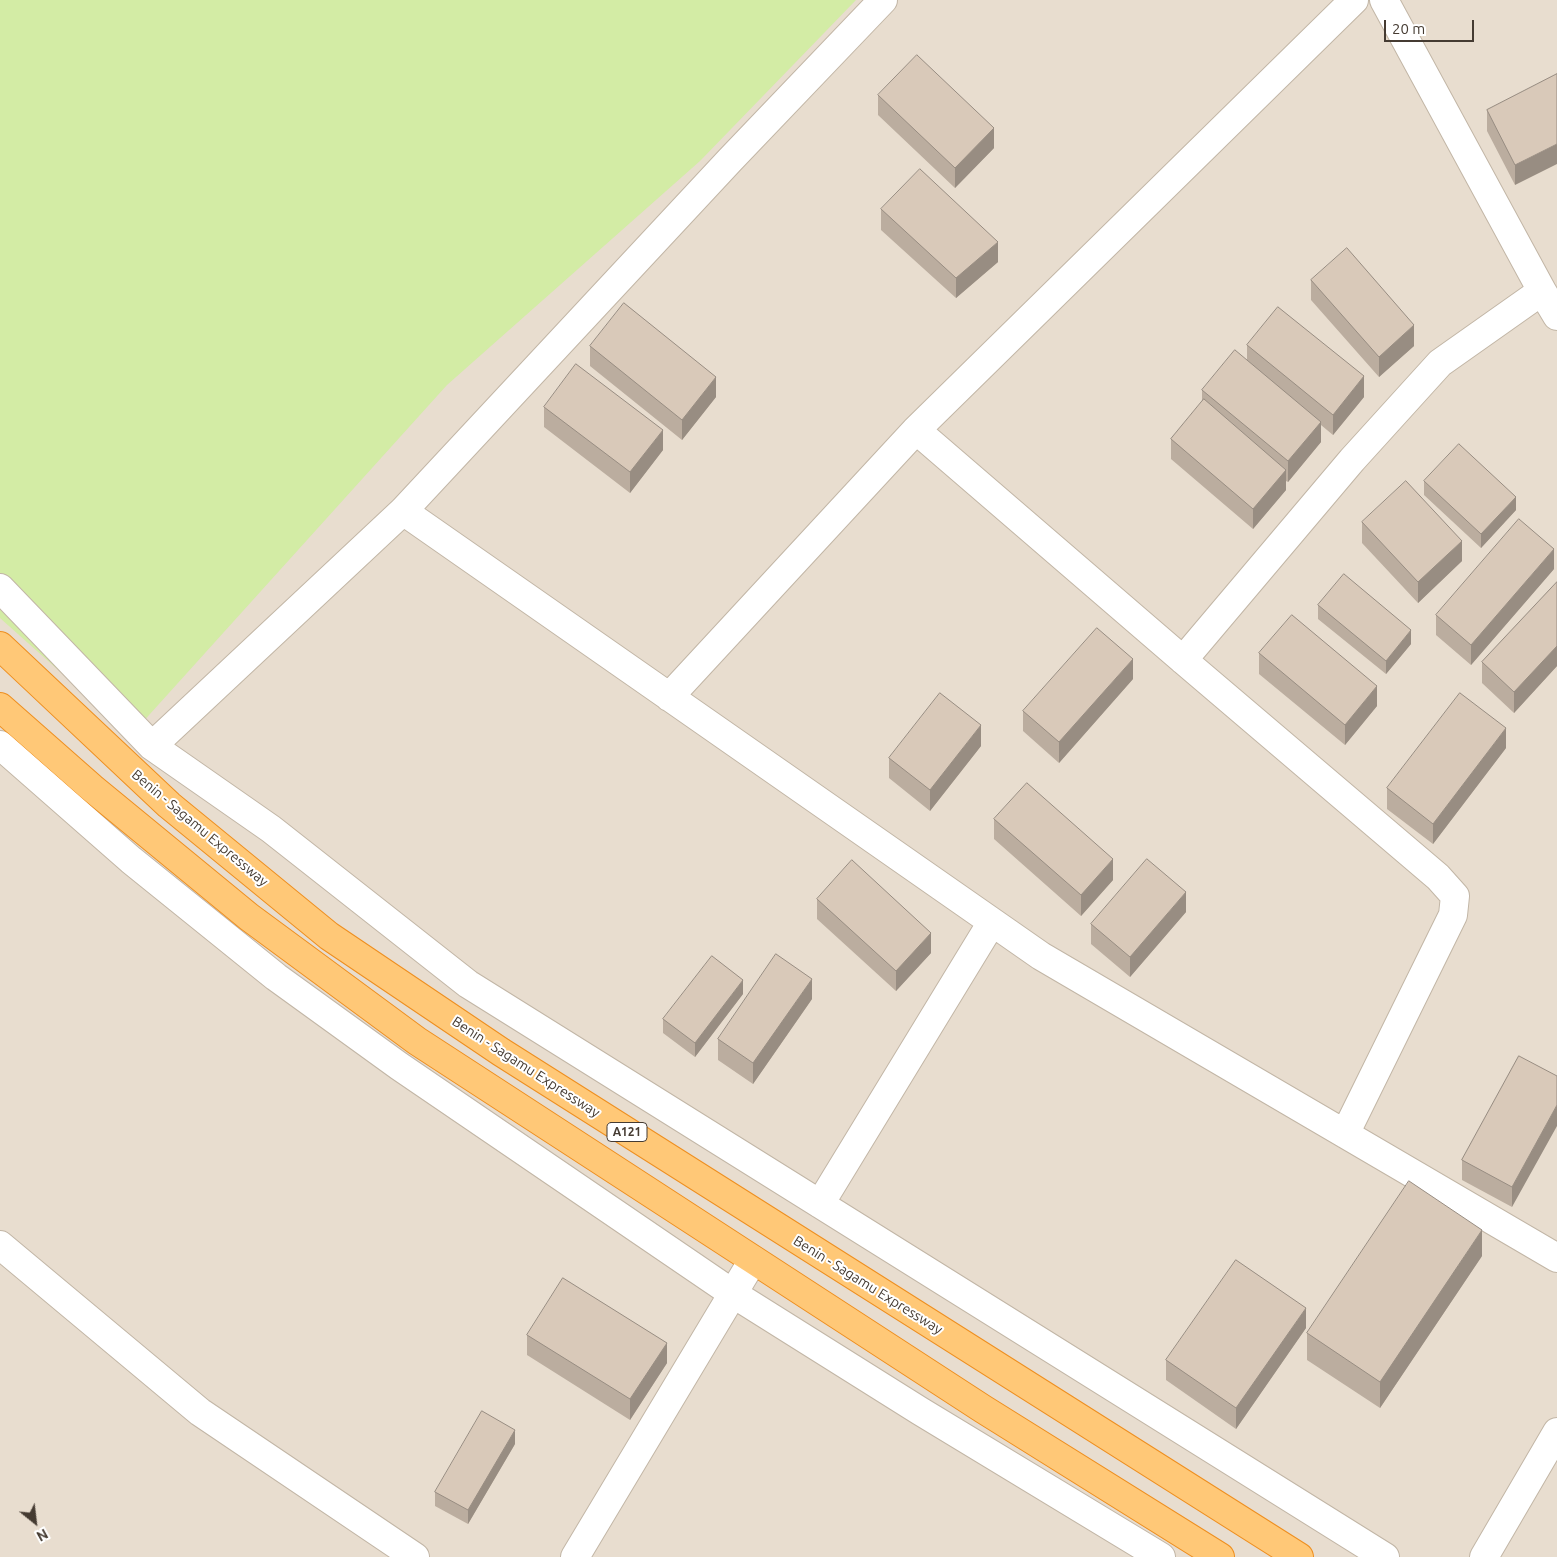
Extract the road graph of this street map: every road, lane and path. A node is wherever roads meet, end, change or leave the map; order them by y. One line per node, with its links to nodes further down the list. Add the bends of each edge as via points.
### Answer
1 (883, 0): 7 (street)
2 (1354, 0): 6 (street)
3 (1384, 0): 4 (street)
4 (1542, 291): 5 (street); 10 (street, via 1440,363 1352,460)
5 (1557, 316)
6 (916, 430): 10 (street); 11 (street)
7 (403, 511): 11 (street); 14 (street)
8 (0, 588): 14 (street)
9 (0, 646): 16 (highway, Benin - Sagamu Expressway / A121, via 169,805 329,936)
10 (1183, 660): 18 (street, via 1438,877 1455,896 1453,915)
11 (669, 697): 15 (street)
12 (0, 707): 17 (highway, A121, via 92,788 249,917 417,1041)
13 (0, 745): 23 (street, via 131,860 276,977 399,1066)
14 (152, 746): 19 (street, via 271,829 468,984)
15 (992, 922): 18 (street, via 1041,956); 19 (street)
16 (501, 1052): 17 (highway); 29 (highway, Benin - Sagamu Expressway / A121)
17 (478, 1081): 22 (highway, A121)
18 (1345, 1134): 21 (street)
19 (820, 1204): 30 (street)
20 (0, 1245): 25 (street, via 200,1412)
21 (1557, 1258)
22 (753, 1260): 23 (street); 28 (highway, A121)
23 (732, 1293): 26 (street); 27 (street)
24 (1557, 1432): 31 (street)
25 (415, 1557)
26 (575, 1557)
27 (1160, 1557)
28 (1220, 1557)
29 (1299, 1557)
30 (1385, 1557)
31 (1484, 1557)

